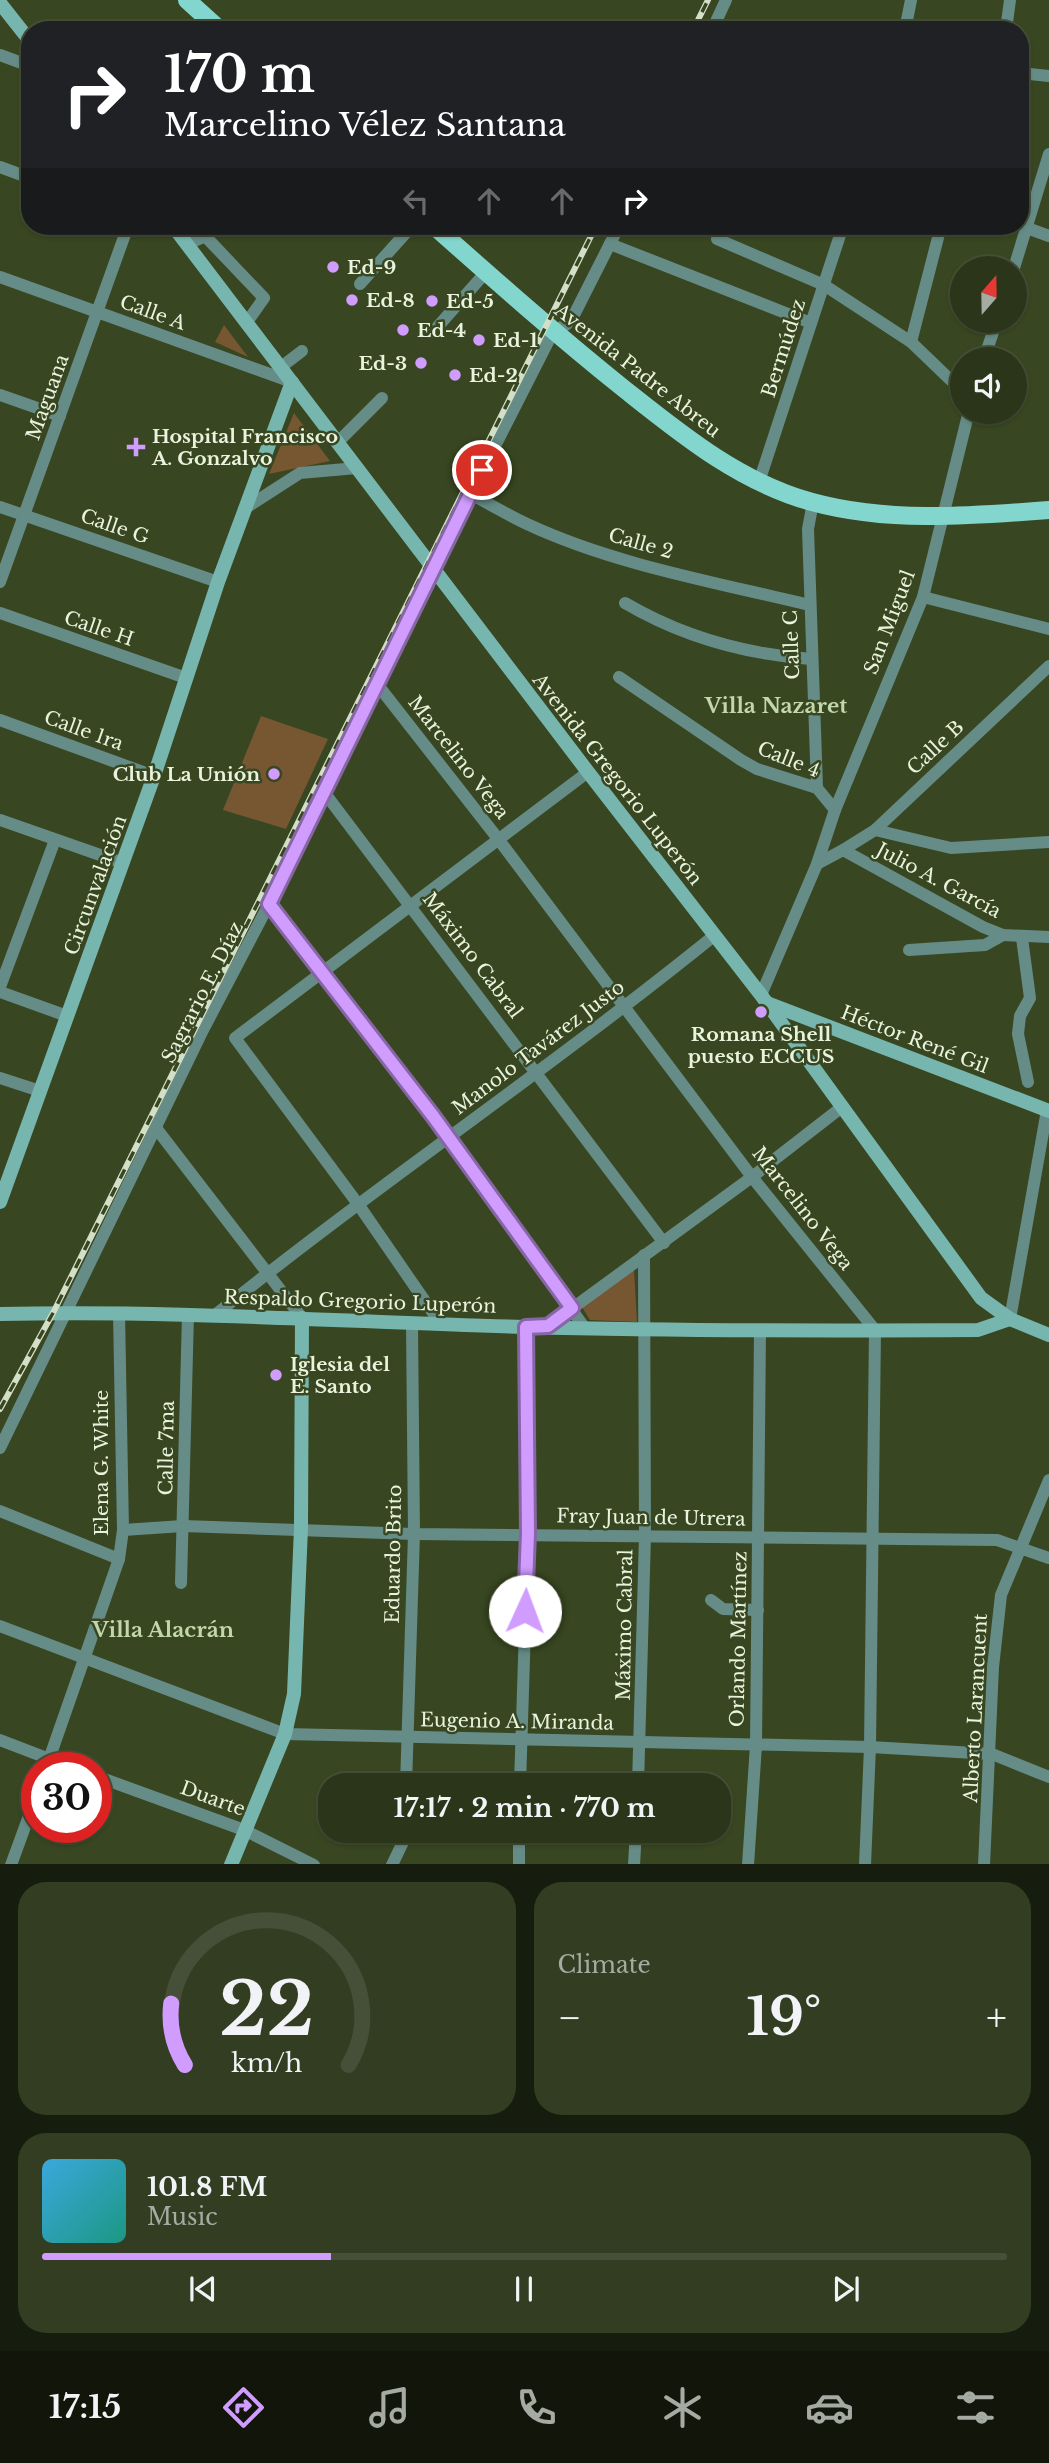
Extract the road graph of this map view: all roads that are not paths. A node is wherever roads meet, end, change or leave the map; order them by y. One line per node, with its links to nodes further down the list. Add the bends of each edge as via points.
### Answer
1 (187, 0): 6 (main road)
2 (726, 0): 7 (street)
3 (912, 0): 8 (street)
4 (1010, 0): 9 (street)
5 (0, 3): 10 (street)
6 (206, 21)
7 (716, 21)
8 (907, 21)
9 (1007, 21)
10 (21, 30)
11 (0, 55): 12 (street)
12 (21, 63)
13 (1029, 74): 14 (street)
14 (1049, 76)
15 (1049, 154): 18 (street)
16 (0, 167): 17 (street)
17 (21, 175)
18 (1029, 221)
19 (1029, 229): 28 (street)
20 (125, 235): 37 (street, Maguana)
21 (180, 235): 30 (street, Avenida Gregorio Luperón)
22 (404, 235): 35 (street)
23 (444, 235): 33 (main road, Avenida Padre Abreu)
24 (614, 235): 31 (street, Sagrario E. Díaz)
25 (840, 235): 36 (street, Bermúdez)
26 (939, 235): 42 (street)
27 (1025, 235): 32 (street)
28 (1049, 236)
29 (717, 239): 36 (street)
30 (188, 244): 38 (street, Avenida Gregorio Luperón); 38 (street, via 205,236 264,298)
31 (610, 244): 39 (street); 41 (street, Sagrario E. Díaz, via 575,313)
32 (1018, 256)
33 (486, 272): 40 (street); 41 (main road, Avenida Padre Abreu)
34 (0, 278): 37 (street, Calle A)
35 (360, 284)
36 (824, 285): 39 (street, Bermúdez); 42 (street)
37 (98, 313): 46 (street, Calle A); 49 (street, Maguana)
38 (247, 321): 44 (street, Avenida Gregorio Luperón)
39 (811, 323): 53 (street, Bermúdez)
40 (433, 332)
41 (553, 332): 53 (main road, Avenida Padre Abreu, via 696,447); 54 (street, Sagrario E. Díaz)
42 (911, 342): 45 (street)
43 (302, 351): 44 (street)
44 (282, 367): 46 (street, Avenida Gregorio Luperón)
45 (950, 379)
46 (292, 382): 51 (street, Avenida Gregorio Luperón); 57 (street, Circunvalación)
47 (0, 395): 49 (street)
48 (382, 398): 51 (street)
49 (60, 416): 59 (street, Maguana)
50 (966, 424): 60 (street, San Miguel)
51 (338, 442): 52 (street, Avenida Gregorio Luperón)
52 (357, 468): 57 (street, via 300,473); 61 (street, Avenida Gregorio Luperón)
53 (759, 482): 55 (main road, Avenida Padre Abreu)
54 (471, 494): 61 (street, Sagrario E. Díaz); 66 (street, Calle 2, via 527,525 599,551)
55 (813, 502): 60 (main road, Avenida Padre Abreu, via 888,515); 66 (street, Calle C, via 808,516)
56 (0, 507): 59 (street, Calle G)
57 (244, 509): 63 (street, Circunvalación)
58 (1049, 510): 60 (main road, Avenida Padre Abreu)
59 (24, 516): 62 (street, Maguana); 63 (street, Calle G)
60 (944, 516): 64 (street, San Miguel)
61 (433, 568): 73 (street, Sagrario E. Díaz); 75 (street, Avenida Gregorio Luperón)
62 (0, 582)
63 (218, 582): 72 (street, Circunvalación)
64 (923, 597): 68 (street); 79 (street, San Miguel)
65 (625, 603): 69 (street, via 681,633 773,656)
66 (809, 605): 69 (street, Calle C)
67 (0, 613): 72 (street, Calle H)
68 (1049, 629)
69 (811, 659): 77 (street, Calle C)
70 (1049, 666): 81 (street, Calle B)
71 (619, 677): 77 (street, Calle 4, via 757,769)
72 (186, 678): 76 (street, Circunvalación)
73 (377, 684): 78 (street, Sagrario E. Díaz); 83 (street, Marcelino Vega)
74 (0, 720): 76 (street, Calle 1ra)
75 (587, 772): 83 (street); 91 (street, Avenida Gregorio Luperón)
76 (155, 776): 86 (street, Circunvalación)
77 (817, 788): 79 (street, Calle 4)
78 (324, 792): 88 (street, Sagrario E. Díaz); 89 (street, Máximo Cabral)
79 (835, 810): 87 (street, San Miguel)
80 (0, 820): 82 (street)
81 (875, 830): 84 (street, via 951,848); 85 (street, Calle B)
82 (55, 840): 86 (street); 96 (street)
83 (499, 840): 89 (street); 98 (street, Marcelino Vega)
84 (1049, 842)
85 (844, 850): 87 (street); 92 (street, Julio A. García)
86 (123, 863): 99 (street, Circunvalación)
87 (817, 864): 97 (street, San Miguel)
88 (269, 904): 95 (street); 106 (street, Sagrario E. Díaz)
89 (411, 905): 95 (street); 100 (street, Máximo Cabral)
90 (1048, 934): 93 (street, Julio A. García)
91 (715, 935): 97 (street, Avenida Gregorio Luperón); 98 (street, Manolo Tavárez Justo)
92 (1003, 935): 93 (street, Julio A. García); 94 (street, via 985,945)
93 (1022, 938): 102 (street, via 1030,998 1020,1016 1018,1034)
94 (909, 950)
95 (324, 971): 107 (street); 111 (street, via 235,1038)
96 (0, 990): 99 (street)
97 (764, 999): 104 (street, Avenida Gregorio Luperón); 105 (street, Héctor René Gil)
98 (626, 1007): 100 (street, Manolo Tavárez Justo); 109 (street, Marcelino Vega)
99 (67, 1016): 103 (street, Circunvalación)
100 (538, 1073): 107 (street, Manolo Tavárez Justo); 112 (street, Máximo Cabral)
101 (0, 1078): 103 (street)
102 (1028, 1082)
103 (40, 1091): 108 (street, Circunvalación)
104 (842, 1107): 109 (street); 122 (street, Avenida Gregorio Luperón, via 981,1298)
105 (1048, 1111): 122 (street)
106 (156, 1128): 114 (street); 116 (street, Sagrario E. Díaz)
107 (449, 1137): 111 (street, Manolo Tavárez Justo); 115 (street)
108 (6, 1167): 110 (street, Circunvalación)
109 (752, 1177): 112 (street); 130 (street, Marcelino Vega)
110 (0, 1202)
111 (358, 1204): 114 (street, Manolo Tavárez Justo); 124 (street)
112 (664, 1242): 113 (street)
113 (644, 1255): 115 (street); 128 (street, Máximo Cabral)
114 (266, 1274): 120 (street, Manolo Tavárez Justo); 121 (street)
115 (572, 1308): 125 (street); 127 (street)
116 (67, 1313): 117 (street, Respaldo Gregorio Luperón); 118 (street, Respaldo Gregorio Luperón); 132 (street, Sagrario E. Díaz)
117 (119, 1313): 119 (street, Respaldo Gregorio Luperón); 137 (street, Elena G. White)
118 (0, 1314)
119 (188, 1314): 120 (street, Respaldo Gregorio Luperón); 135 (street, Calle 7ma)
120 (215, 1315): 121 (street, Respaldo Gregorio Luperón)
121 (302, 1318): 123 (street, Respaldo Gregorio Luperón); 136 (street)
122 (1010, 1319): 130 (street, Respaldo Gregorio Luperón, via 978,1330); 131 (street, Avenida Gregorio Luperón)
123 (412, 1323): 124 (street, Respaldo Gregorio Luperón); 139 (street, Eduardo Brito)
124 (440, 1323): 126 (street, Respaldo Gregorio Luperón)
125 (548, 1326): 126 (street, Respaldo Gregorio Luperón); 127 (street, Respaldo Gregorio Luperón)
126 (526, 1327): 138 (street)
127 (584, 1327): 128 (street, Respaldo Gregorio Luperón)
128 (645, 1329): 129 (street, Respaldo Gregorio Luperón); 140 (street, Máximo Cabral)
129 (760, 1331): 130 (street, Respaldo Gregorio Luperón); 141 (street, Orlando Martínez)
130 (875, 1331): 142 (street)
131 (1049, 1335)
132 (0, 1448)
133 (1049, 1480): 143 (street, Alberto Larancuent)
134 (0, 1511): 145 (street)
135 (183, 1526): 136 (street, Fray Juan de Utrera); 137 (street, Fray Juan de Utrera); 146 (street, Calle 7ma)
136 (300, 1528): 139 (street, Fray Juan de Utrera); 151 (street, via 294,1694)
137 (123, 1530): 145 (street, Elena G. White)
138 (528, 1533): 139 (street, Fray Juan de Utrera); 140 (street, Fray Juan de Utrera); 153 (street)
139 (414, 1534): 152 (street, Eduardo Brito)
140 (645, 1536): 141 (street, Fray Juan de Utrera); 155 (street, Máximo Cabral)
141 (759, 1538): 142 (street, Fray Juan de Utrera); 148 (street, Orlando Martínez)
142 (872, 1538): 143 (street, Fray Juan de Utrera, via 997,1540); 157 (street)
143 (1023, 1548): 144 (street, Fray Juan de Utrera); 160 (street, Alberto Larancuent, via 1001,1595 993,1667)
144 (1049, 1558)
145 (119, 1559): 150 (street, Elena G. White)
146 (181, 1583)
147 (711, 1600): 148 (street, via 723,1609)
148 (758, 1610): 156 (street, Orlando Martínez)
149 (0, 1626): 150 (street, Eugenio A. Miranda)
150 (84, 1658): 151 (street, Eugenio A. Miranda); 159 (street, Elena G. White)
151 (285, 1734): 152 (street, Eugenio A. Miranda); 166 (street)
152 (409, 1738): 153 (street, Eugenio A. Miranda); 161 (street, Eduardo Brito)
153 (520, 1739): 155 (street, Eugenio A. Miranda); 162 (street)
154 (0, 1740): 158 (street)
155 (640, 1742): 156 (street, Eugenio A. Miranda); 163 (street, Máximo Cabral)
156 (756, 1745): 157 (street, Eugenio A. Miranda); 177 (street, Orlando Martínez)
157 (870, 1747): 160 (street, Eugenio A. Miranda); 178 (street)
158 (25, 1752)
159 (52, 1752)
160 (992, 1754): 164 (street, Eugenio A. Miranda); 179 (street, Alberto Larancuent)
161 (407, 1773)
162 (520, 1773)
163 (639, 1773)
164 (1049, 1777)
165 (112, 1782): 166 (street, Duarte)
166 (244, 1830): 172 (street); 173 (street, Duarte)
167 (21, 1832): 171 (street)
168 (403, 1843): 174 (street)
169 (519, 1843): 175 (street)
170 (635, 1843): 176 (street)
171 (8, 1862)
172 (231, 1864)
173 (314, 1864)
174 (393, 1864)
175 (519, 1864)
176 (634, 1864)
177 (748, 1864)
178 (865, 1864)
179 (984, 1864)

